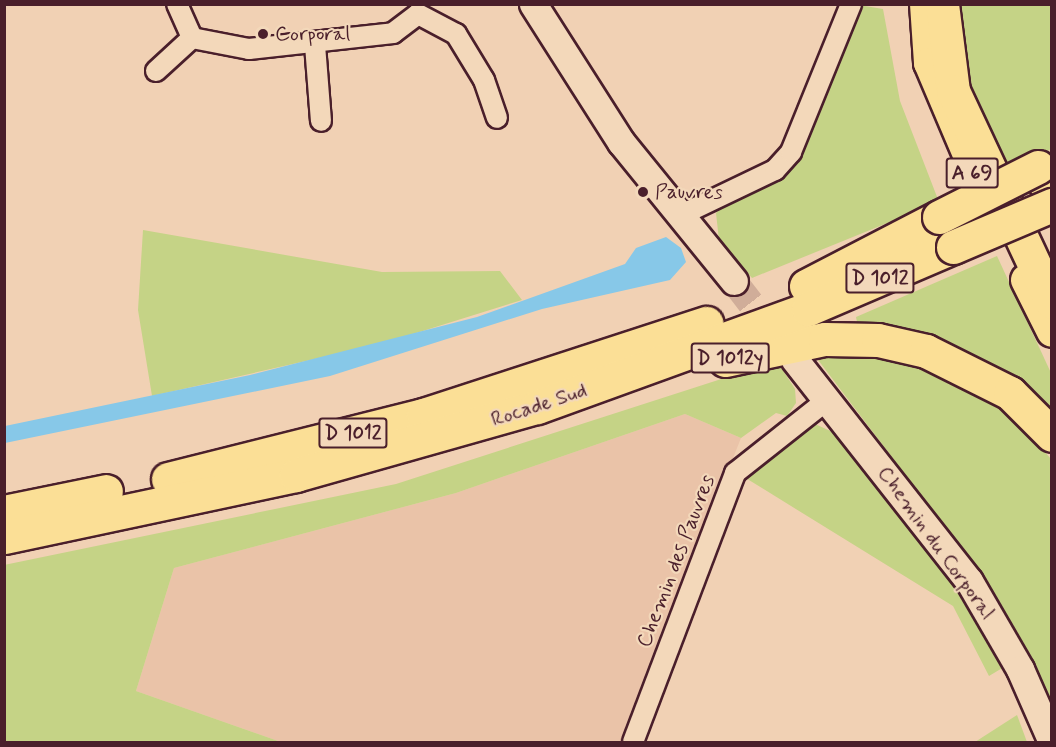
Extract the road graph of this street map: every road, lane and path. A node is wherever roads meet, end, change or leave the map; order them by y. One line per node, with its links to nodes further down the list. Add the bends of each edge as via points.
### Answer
1 (177, 4): 7 (street)
2 (533, 4): 13 (street, via 621,142)
3 (851, 4): 13 (street, via 791,152 775,170)
4 (925, 4): 17 (main road, A 69, via 924,37 939,91 977,183)
5 (942, 4): 16 (highway, A 69, via 953,91)
6 (418, 9): 8 (street, via 393,33); 10 (street, via 456,34 484,80)
7 (192, 38): 8 (street, via 249,49); 9 (street)
8 (315, 45): 11 (street)
9 (156, 71)
10 (497, 118)
11 (321, 121)
12 (1048, 180): 14 (highway, Rocade Sud / D 1012)
13 (681, 215): 15 (street)
14 (946, 231): 20 (highway, Rocade Sud / D 1012, via 661,364); 22 (highway, Rocade Sud / D 1012, via 647,344 423,415 174,478)
15 (734, 281)
16 (1052, 302)
17 (1052, 332)
18 (795, 360): 19 (street, Chemin du Corporal)
19 (827, 400): 24 (street, Chemin des Pauvres, via 735,473); 25 (street, Chemin du Corporal, via 969,581 1020,669)
20 (537, 408): 21 (highway, D 1012y, via 570,406 778,346 825,339 878,340 963,365 1010,393); 23 (highway, Rocade Sud / D 1012, via 296,475)
21 (1052, 435)
22 (4, 512)
23 (4, 537)
24 (633, 742)
25 (1052, 742)

